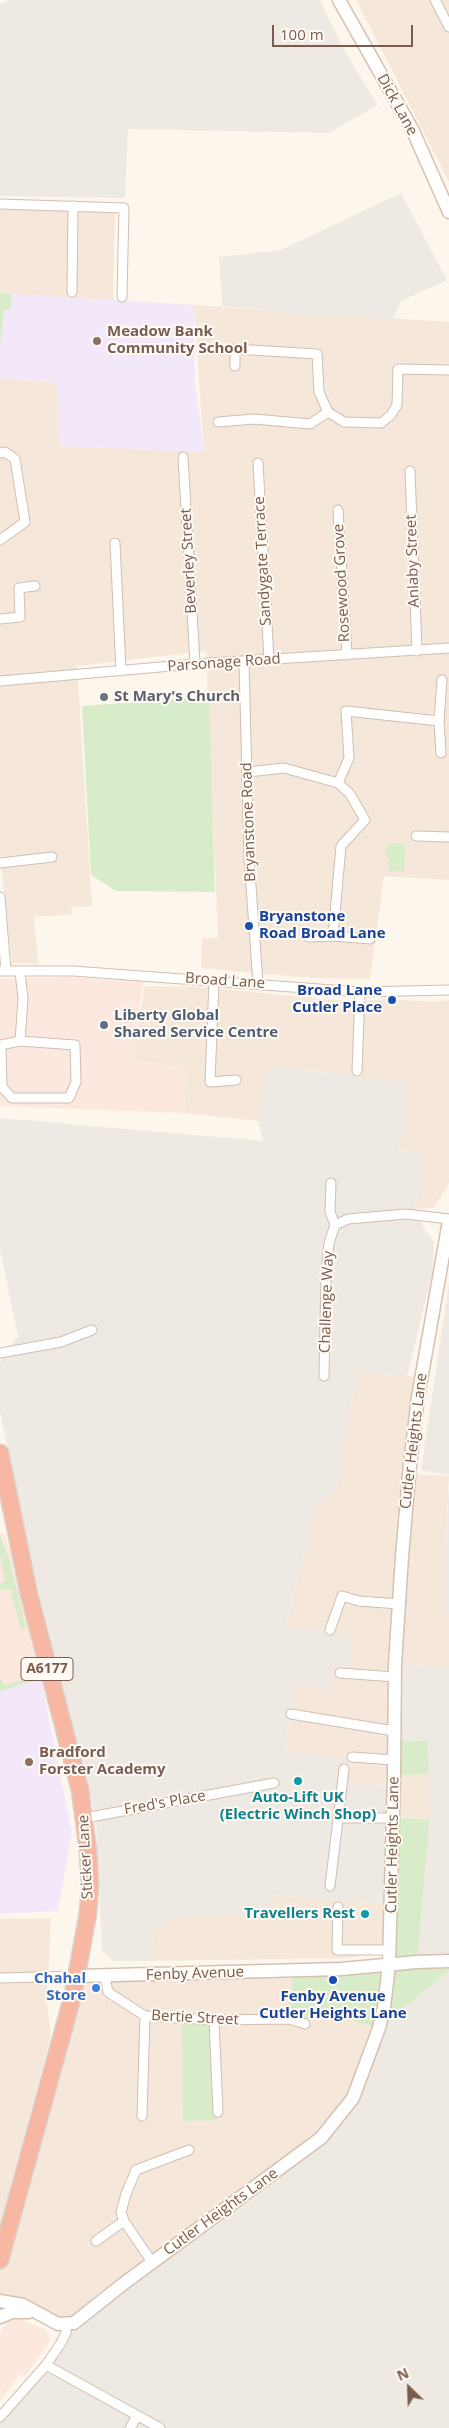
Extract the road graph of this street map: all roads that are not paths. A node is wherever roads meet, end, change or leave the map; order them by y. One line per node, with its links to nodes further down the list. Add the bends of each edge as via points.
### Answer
1 (339, 0): 6 (street, Dick Lane, via 413,131)
2 (435, 0): 3 (street)
3 (449, 27)
4 (0, 204): 5 (street)
5 (73, 206): 7 (street); 8 (street, via 124,208)
6 (449, 212)
7 (72, 292)
8 (122, 297)
9 (235, 366): 11 (street, via 235,349 317,354 319,392)
10 (449, 370): 11 (street, via 398,369 397,405 381,423 344,422)
11 (328, 412): 12 (street, via 310,424 254,419)
12 (218, 422)
13 (0, 453): 18 (street, via 5,452 15,459 26,522)
14 (183, 457): 27 (street, Beverley Street)
15 (258, 463): 25 (street, Sandygate Terrace)
16 (410, 471): 23 (street, Anlaby Street)
17 (338, 510): 24 (street, Rosewood Grove)
18 (0, 540)
19 (115, 543): 28 (street)
20 (35, 586): 21 (street, via 19,588 20,617)
21 (0, 619)
22 (449, 648): 23 (street, Parsonage Road)
23 (417, 651): 24 (street, Parsonage Road)
24 (347, 655): 25 (street, Parsonage Road)
25 (268, 660): 26 (street, Parsonage Road)
26 (244, 661): 27 (street, Parsonage Road); 33 (street, Bryanstone Road)
27 (195, 664): 28 (street, Parsonage Road)
28 (121, 671): 29 (street, Parsonage Road)
29 (0, 680)
30 (442, 680): 31 (street)
31 (439, 721): 32 (street); 34 (street, via 346,711 350,758)
32 (441, 753)
33 (248, 772): 34 (street, via 284,768); 46 (street, Bryanstone Road, via 249,858)
34 (338, 783): 40 (street, via 350,794 365,820 341,846)
35 (416, 836): 36 (street)
36 (449, 837)
37 (52, 858): 38 (street)
38 (0, 863)
39 (0, 897): 43 (street)
40 (333, 936): 41 (street); 42 (street)
41 (308, 937)
42 (370, 939)
43 (3, 971): 44 (street, Broad Lane)
44 (20, 972): 45 (street, Broad Lane, via 73,971); 49 (street, via 23,999)
45 (214, 981): 46 (street, Broad Lane); 52 (street, via 210,1082)
46 (258, 983): 48 (street, Broad Lane)
47 (449, 990): 48 (street, Broad Lane)
48 (360, 992): 51 (street)
49 (20, 1041): 50 (street); 50 (street, via 75,1045 76,1082 69,1098 12,1098 2,1087)
50 (1, 1045)
51 (357, 1071)
52 (236, 1080)
53 (331, 1183): 55 (street, via 330,1212)
54 (449, 1220): 55 (street, via 406,1214 348,1218); 60 (street, Cutler Heights Lane, via 417,1406)
55 (335, 1225): 58 (street, Challenge Way, via 329,1243 326,1274)
56 (92, 1330): 57 (street, via 61,1342)
57 (0, 1353)
58 (324, 1376)
59 (0, 1453): 70 (highway, Sticker Lane / A6177, via 29,1594)
60 (399, 1604): 61 (street, via 359,1601 342,1596); 63 (street, Cutler Heights Lane)
61 (330, 1630)
62 (340, 1673): 63 (street)
63 (395, 1677): 65 (street, Cutler Heights Lane)
64 (292, 1714): 65 (street)
65 (394, 1731): 67 (street, Cutler Heights Lane)
66 (352, 1757): 67 (street)
67 (394, 1760): 72 (street, Cutler Heights Lane)
68 (344, 1769): 71 (street)
69 (274, 1784): 70 (street, Fred's Place)
70 (85, 1818): 78 (highway, Sticker Lane / A6177, via 90,1886)
71 (338, 1818): 72 (street); 73 (street)
72 (393, 1818): 75 (street, Cutler Heights Lane)
73 (330, 1886)
74 (338, 1907): 75 (street, via 337,1950)
75 (390, 1950): 77 (street, Cutler Heights Lane)
76 (449, 1961): 77 (street, Fenby Avenue)
77 (389, 1964): 79 (street, Fenby Avenue, via 341,1969); 90 (street, Cutler Heights Lane, via 379,2028 353,2098 320,2138)
78 (77, 1976): 79 (street, Fenby Avenue); 80 (street, Fenby Avenue); 89 (highway, Sticker Lane / A6177)
79 (105, 1977): 81 (street, Bertie Street, via 108,1992)
80 (0, 1978)
81 (145, 2016): 82 (street, Bertie Street); 85 (street)
82 (214, 2020): 83 (street, Bertie Street, via 289,2019); 84 (street)
83 (305, 2024)
84 (218, 2112)
85 (142, 2116)
86 (189, 2150): 87 (street, via 136,2170 121,2212)
87 (124, 2221): 88 (street); 90 (street)
88 (96, 2241)
89 (0, 2260)
90 (152, 2262): 94 (street, Cutler Heights Lane, via 78,2320)
91 (0, 2301): 92 (street, via 23,2305)
92 (34, 2312): 93 (street, via 12,2312); 94 (street)
93 (0, 2317)
94 (66, 2325): 95 (street, via 64,2338)
95 (46, 2365): 96 (street); 97 (street)
96 (136, 2416): 98 (street); 99 (street)
97 (0, 2417)
98 (130, 2428)
99 (160, 2428)

